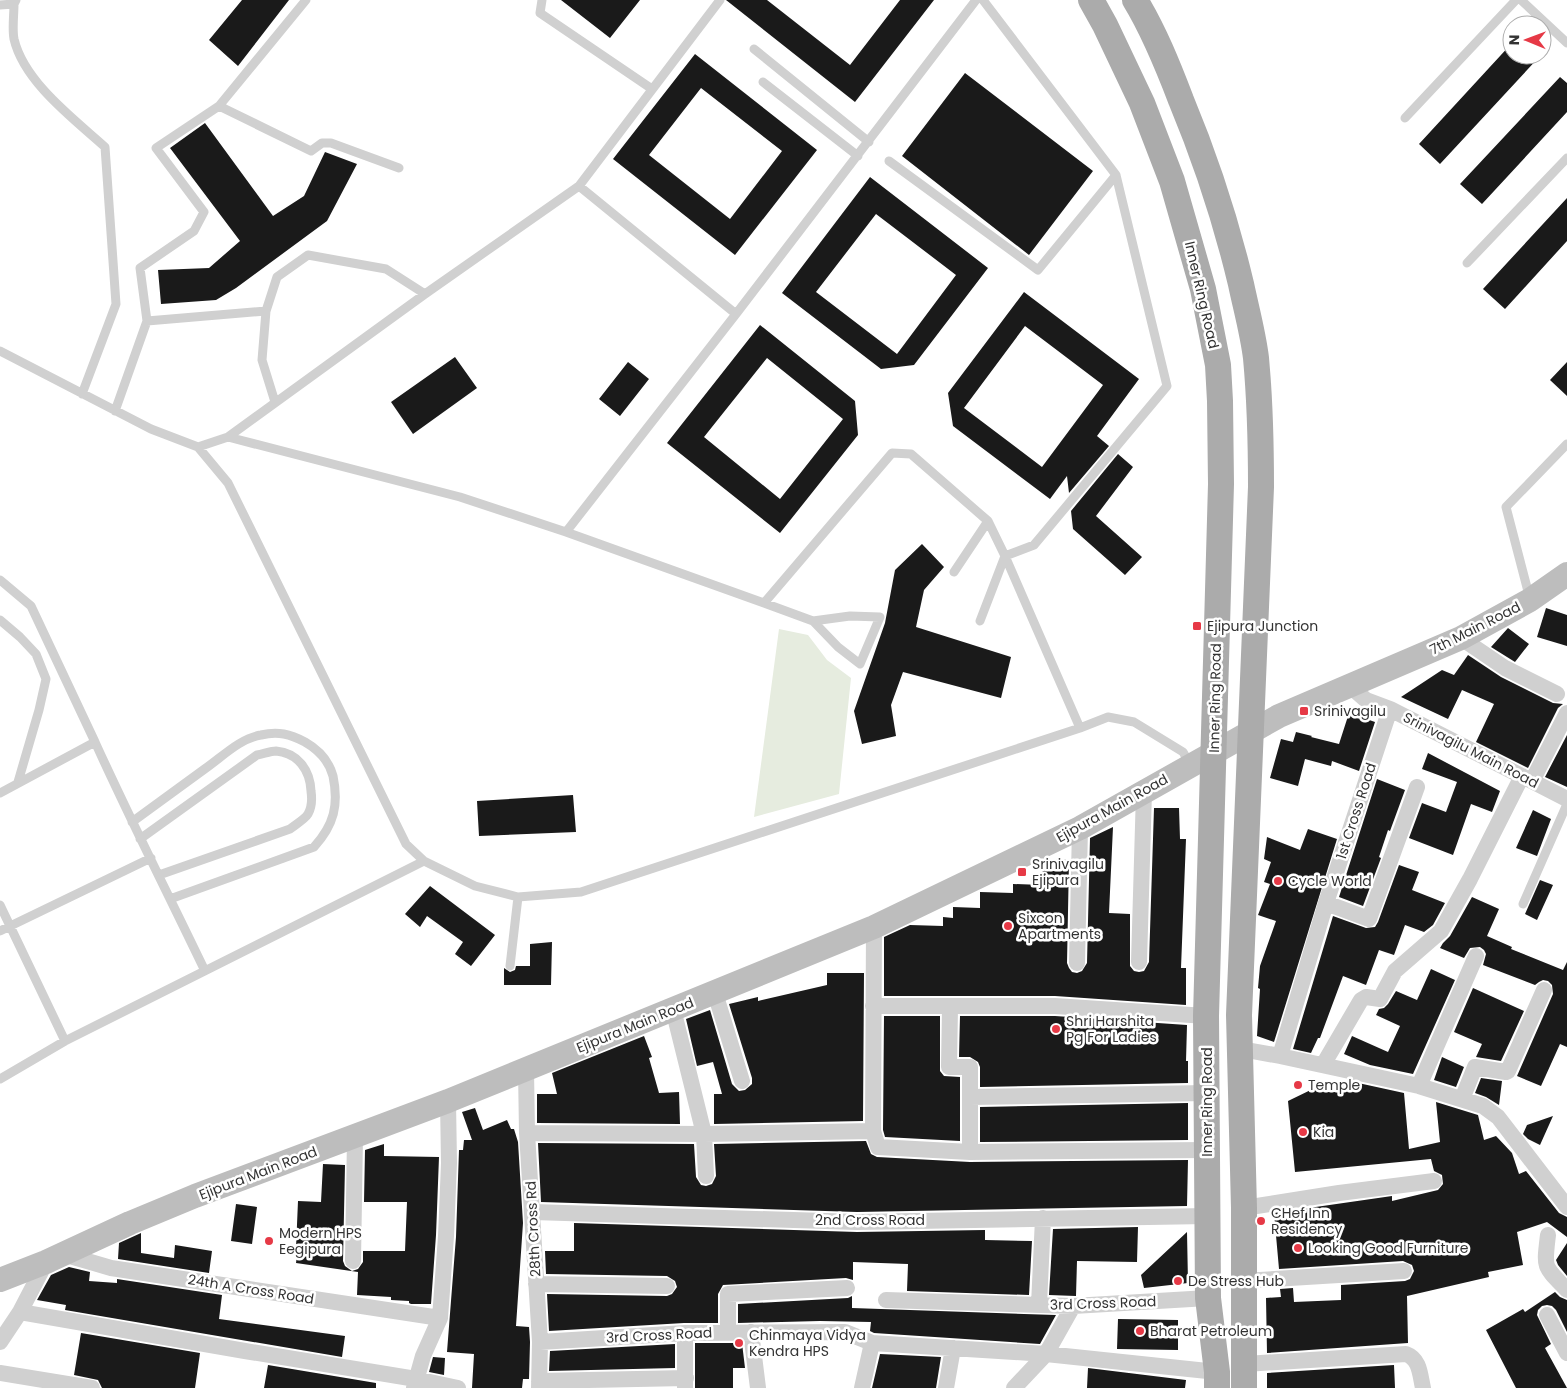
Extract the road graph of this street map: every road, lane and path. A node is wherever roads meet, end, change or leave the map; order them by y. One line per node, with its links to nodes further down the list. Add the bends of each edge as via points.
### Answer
1 (306, 0): 16 (lane)
2 (542, 0): 15 (lane, via 540,13)
3 (720, 0): 15 (lane)
4 (976, 0): 18 (lane)
5 (983, 0): 23 (lane)
6 (1091, 0): 56 (main road, Inner Ring Road, via 1142,103 1172,181 1203,289 1218,365 1221,484)
7 (1135, 0): 54 (main road, via 1201,147 1229,233 1255,356 1260,404 1261,487)
8 (1516, 0): 17 (lane)
9 (1521, 0): 12 (lane)
10 (15, 2): 11 (lane); 31 (lane, via 14,38 30,72 44,91 105,147 116,304)
11 (0, 5)
12 (1567, 43)
13 (754, 49): 18 (lane)
14 (763, 82): 19 (lane)
15 (652, 89): 24 (lane)
16 (219, 106): 22 (lane, via 311,151 322,143 331,143); 29 (lane, via 156,148 204,212 194,231 140,268)
17 (1405, 118)
18 (868, 142): 19 (lane)
19 (858, 156): 28 (lane)
20 (1567, 158): 25 (lane)
21 (889, 162): 23 (lane, via 1038,270)
22 (399, 168)
23 (1116, 175): 39 (lane, via 1167,386 1034,545)
24 (579, 186): 26 (lane); 28 (lane)
25 (1466, 263)
26 (425, 294): 27 (lane, via 386,269 308,255 277,277); 32 (lane)
27 (266, 311): 29 (lane); 32 (lane, via 262,360)
28 (736, 314): 38 (lane)
29 (147, 321): 33 (lane)
30 (0, 351): 31 (lane)
31 (82, 394): 33 (lane)
32 (276, 402): 34 (lane)
33 (115, 411): 36 (lane)
34 (228, 437): 36 (lane); 38 (lane, via 460,497)
35 (1567, 444): 43 (lane, via 1506,507)
36 (198, 447): 69 (lane, via 228,483 406,844)
37 (988, 521): 39 (lane); 40 (lane); 44 (lane, via 911,454 892,453)
38 (566, 532): 44 (lane)
39 (1005, 556): 47 (lane); 53 (lane)
40 (954, 572)
41 (1567, 574): 43 (street, 7th Main Road)
42 (0, 580): 55 (lane, via 31,606)
43 (1530, 600): 48 (street, 7th Main Road)
44 (764, 603): 46 (lane)
45 (0, 620): 59 (lane, via 36,654 46,679)
46 (813, 621): 46 (lane, via 860,664 880,617 850,616)
47 (980, 621)
48 (1462, 638): 49 (street, 7th Main Road); 50 (street, via 1505,668)
49 (1350, 686): 51 (street, Srinivagilu Main Road, via 1366,700); 54 (street, 7th Main Road, via 1278,716)
50 (1557, 694)
51 (1390, 709): 58 (street, Srinivagilu Main Road); 73 (street, 1st Cross Road)
52 (1567, 713): 58 (street)
53 (1080, 728): 57 (lane, via 1108,716 1134,722 1183,752); 71 (lane, via 581,892)
54 (1252, 731): 56 (street, Ejipura Main Road); 91 (main road, via 1239,1016)
55 (95, 742): 59 (lane); 65 (lane)
56 (1214, 753): 57 (street, Ejipura Main Road); 89 (main road, Inner Ring Road)
57 (1191, 766): 61 (street, Ejipura Main Road)
58 (1527, 779): 63 (street, Srinivagilu Main Road); 93 (street, via 1441,931 1395,971 1380,999 1366,997 1360,1000)
59 (18, 782): 62 (lane)
60 (1417, 787): 73 (street, via 1369,919)
61 (1144, 792): 66 (street, Ejipura Main Road); 80 (street)
62 (0, 793)
63 (1567, 799)
64 (1567, 804): 74 (lane)
65 (132, 822): 67 (lane); 72 (lane, via 239,744 260,735 290,734 311,745 331,768 336,802 333,819 314,847)
66 (1080, 828): 77 (street, Ejipura Main Road); 81 (street)
67 (140, 840): 68 (lane); 70 (lane, via 257,755 275,751 291,754 307,772 312,800 308,814 290,829)
68 (150, 858): 70 (lane); 76 (lane)
69 (424, 860): 71 (lane, via 475,886); 83 (lane)
70 (159, 875): 72 (lane)
71 (518, 897): 82 (lane)
72 (170, 899): 83 (lane)
73 (1326, 903): 92 (street, 1st Cross Road)
74 (1523, 904)
75 (0, 905): 76 (lane)
76 (10, 925): 78 (lane); 90 (lane)
77 (874, 927): 85 (street, Ejipura Main Road); 86 (street)
78 (0, 931)
79 (1476, 956): 97 (street)
80 (1139, 962)
81 (1077, 963)
82 (510, 966)
83 (205, 971): 90 (lane)
84 (1544, 990): 100 (street, via 1508,1071 1475,1067)
85 (715, 993): 88 (street, Ejipura Main Road); 96 (street)
86 (873, 1006): 87 (street); 102 (street)
87 (950, 1007): 89 (street, via 1055,1006); 99 (street, via 949,1067 970,1067)
88 (673, 1009): 94 (street, Ejipura Main Road); 104 (street)
89 (1206, 1016): 98 (main road, Inner Ring Road)
90 (66, 1041): 95 (lane)
91 (1241, 1049): 92 (street); 111 (main road)
92 (1280, 1056): 93 (street)
93 (1323, 1065): 97 (street)
94 (526, 1070): 101 (street, Ejipura Main Road); 103 (street, 28th Cross Rd)
95 (0, 1079)
96 (742, 1081)
97 (1420, 1086): 100 (street)
98 (1206, 1094): 99 (street); 106 (main road, Inner Ring Road)
99 (970, 1097): 107 (street)
100 (1462, 1099): 110 (street, via 1483,1106 1498,1117)
101 (448, 1101): 105 (street, Ejipura Main Road); 131 (street, via 447,1218)
102 (873, 1131): 104 (street); 107 (street, via 878,1147)
103 (527, 1133): 104 (street); 112 (street, 28th Cross Rd)
104 (704, 1134): 108 (street)
105 (355, 1137): 116 (street, Ejipura Main Road, via 195,1196); 117 (street)
106 (1207, 1150): 107 (street); 113 (main road, Inner Ring Road)
107 (970, 1152)
108 (706, 1176)
109 (1434, 1181): 111 (street)
110 (1567, 1207)
111 (1244, 1208): 120 (main road)
112 (533, 1212): 114 (street, 2nd Cross Road, via 857,1222); 121 (street, 28th Cross Rd)
113 (1207, 1216): 114 (street, 2nd Cross Road); 125 (main road, Inner Ring Road)
114 (1043, 1218): 127 (street)
115 (1548, 1235): 124 (street, via 1545,1262 1548,1270)
116 (54, 1258): 119 (street, Ejipura Main Road); 129 (street); 131 (street, 24th A Cross Road)
117 (353, 1261)
118 (1404, 1271): 120 (street)
119 (0, 1280)
120 (1243, 1281): 142 (main road)
121 (536, 1284): 122 (street); 136 (street, 28th Cross Rd)
122 (667, 1286)
123 (847, 1288): 133 (street, via 728,1294)
124 (1567, 1290)
125 (1208, 1298): 128 (street, 3rd Cross Road); 143 (main road, Inner Ring Road)
126 (886, 1300): 127 (street, 3rd Cross Road)
127 (1039, 1304): 128 (street, 3rd Cross Road)
128 (1073, 1306): 140 (street)
129 (20, 1312): 135 (street); 144 (street)
130 (1547, 1315): 139 (street)
131 (440, 1318): 144 (street)
132 (685, 1332): 133 (street, 3rd Cross Road); 136 (street, 3rd Cross Road); 145 (street)
133 (728, 1332): 134 (street, 3rd Cross Road)
134 (751, 1332): 137 (street, 3rd Cross Road, via 844,1332); 149 (street)
135 (0, 1342)
136 (540, 1342): 146 (street, 28th Cross Rd)
137 (872, 1343): 138 (street, 3rd Cross Road); 150 (street)
138 (954, 1348): 140 (street, 3rd Cross Road); 151 (street)
139 (1567, 1353)
140 (1046, 1354): 143 (street, 3rd Cross Road); 152 (street)
141 (0, 1374): 147 (street)
142 (1244, 1376): 153 (street, via 1319,1358 1406,1354 1417,1363)
143 (1217, 1380)
144 (415, 1383): 148 (street)
145 (685, 1383): 146 (street)
146 (539, 1385)
147 (92, 1388)
148 (458, 1388)
149 (758, 1388)
150 (862, 1388)
151 (946, 1388)
152 (1014, 1388)
153 (1423, 1388)

